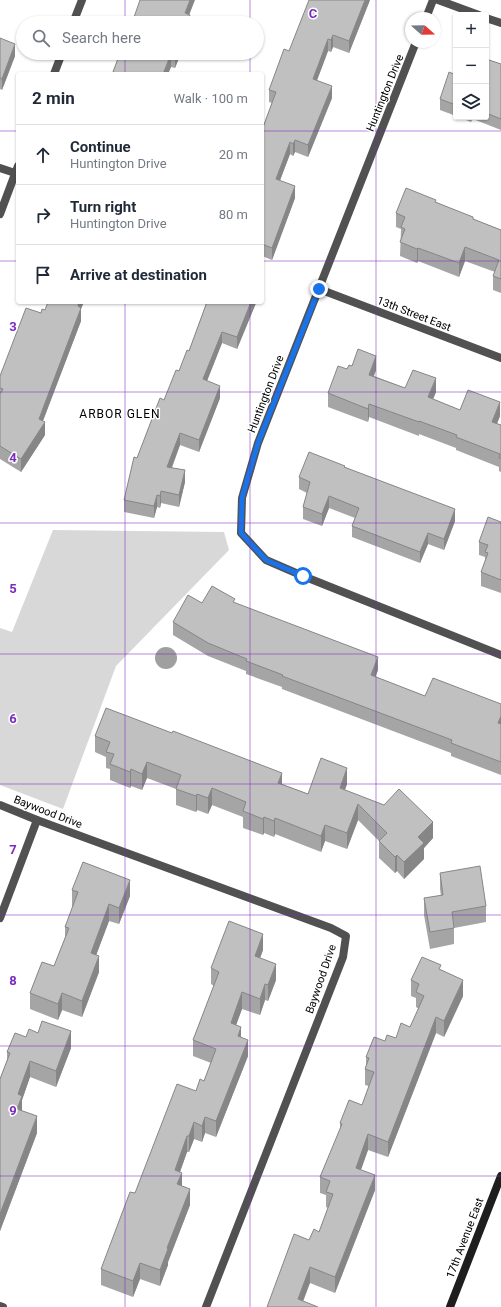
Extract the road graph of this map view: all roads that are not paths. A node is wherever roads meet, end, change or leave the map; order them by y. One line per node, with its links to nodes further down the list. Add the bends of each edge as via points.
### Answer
1 (82, 0): 6 (street)
2 (433, 0): 4 (street)
3 (438, 0): 5 (street)
4 (428, 12)
5 (471, 12)
6 (76, 16)
7 (489, 19): 8 (street)
8 (501, 23)
9 (414, 48): 16 (street, Huntington Drive)
10 (59, 60): 11 (street)
11 (55, 72)
12 (0, 168): 13 (street)
13 (16, 170)
14 (16, 173): 15 (street)
15 (0, 214)
16 (319, 289): 17 (street, 13th Street East); 18 (street, Huntington Drive, via 258,443 242,498 241,533 266,560)
17 (501, 358)
18 (501, 655)
19 (0, 805): 20 (street, Baywood Drive)
20 (37, 820): 21 (street); 23 (street, Baywood Drive, via 331,928 346,936 343,957)
21 (0, 918)
22 (501, 1176): 24 (street, 17th Avenue East)
23 (206, 1307)
24 (450, 1307)

